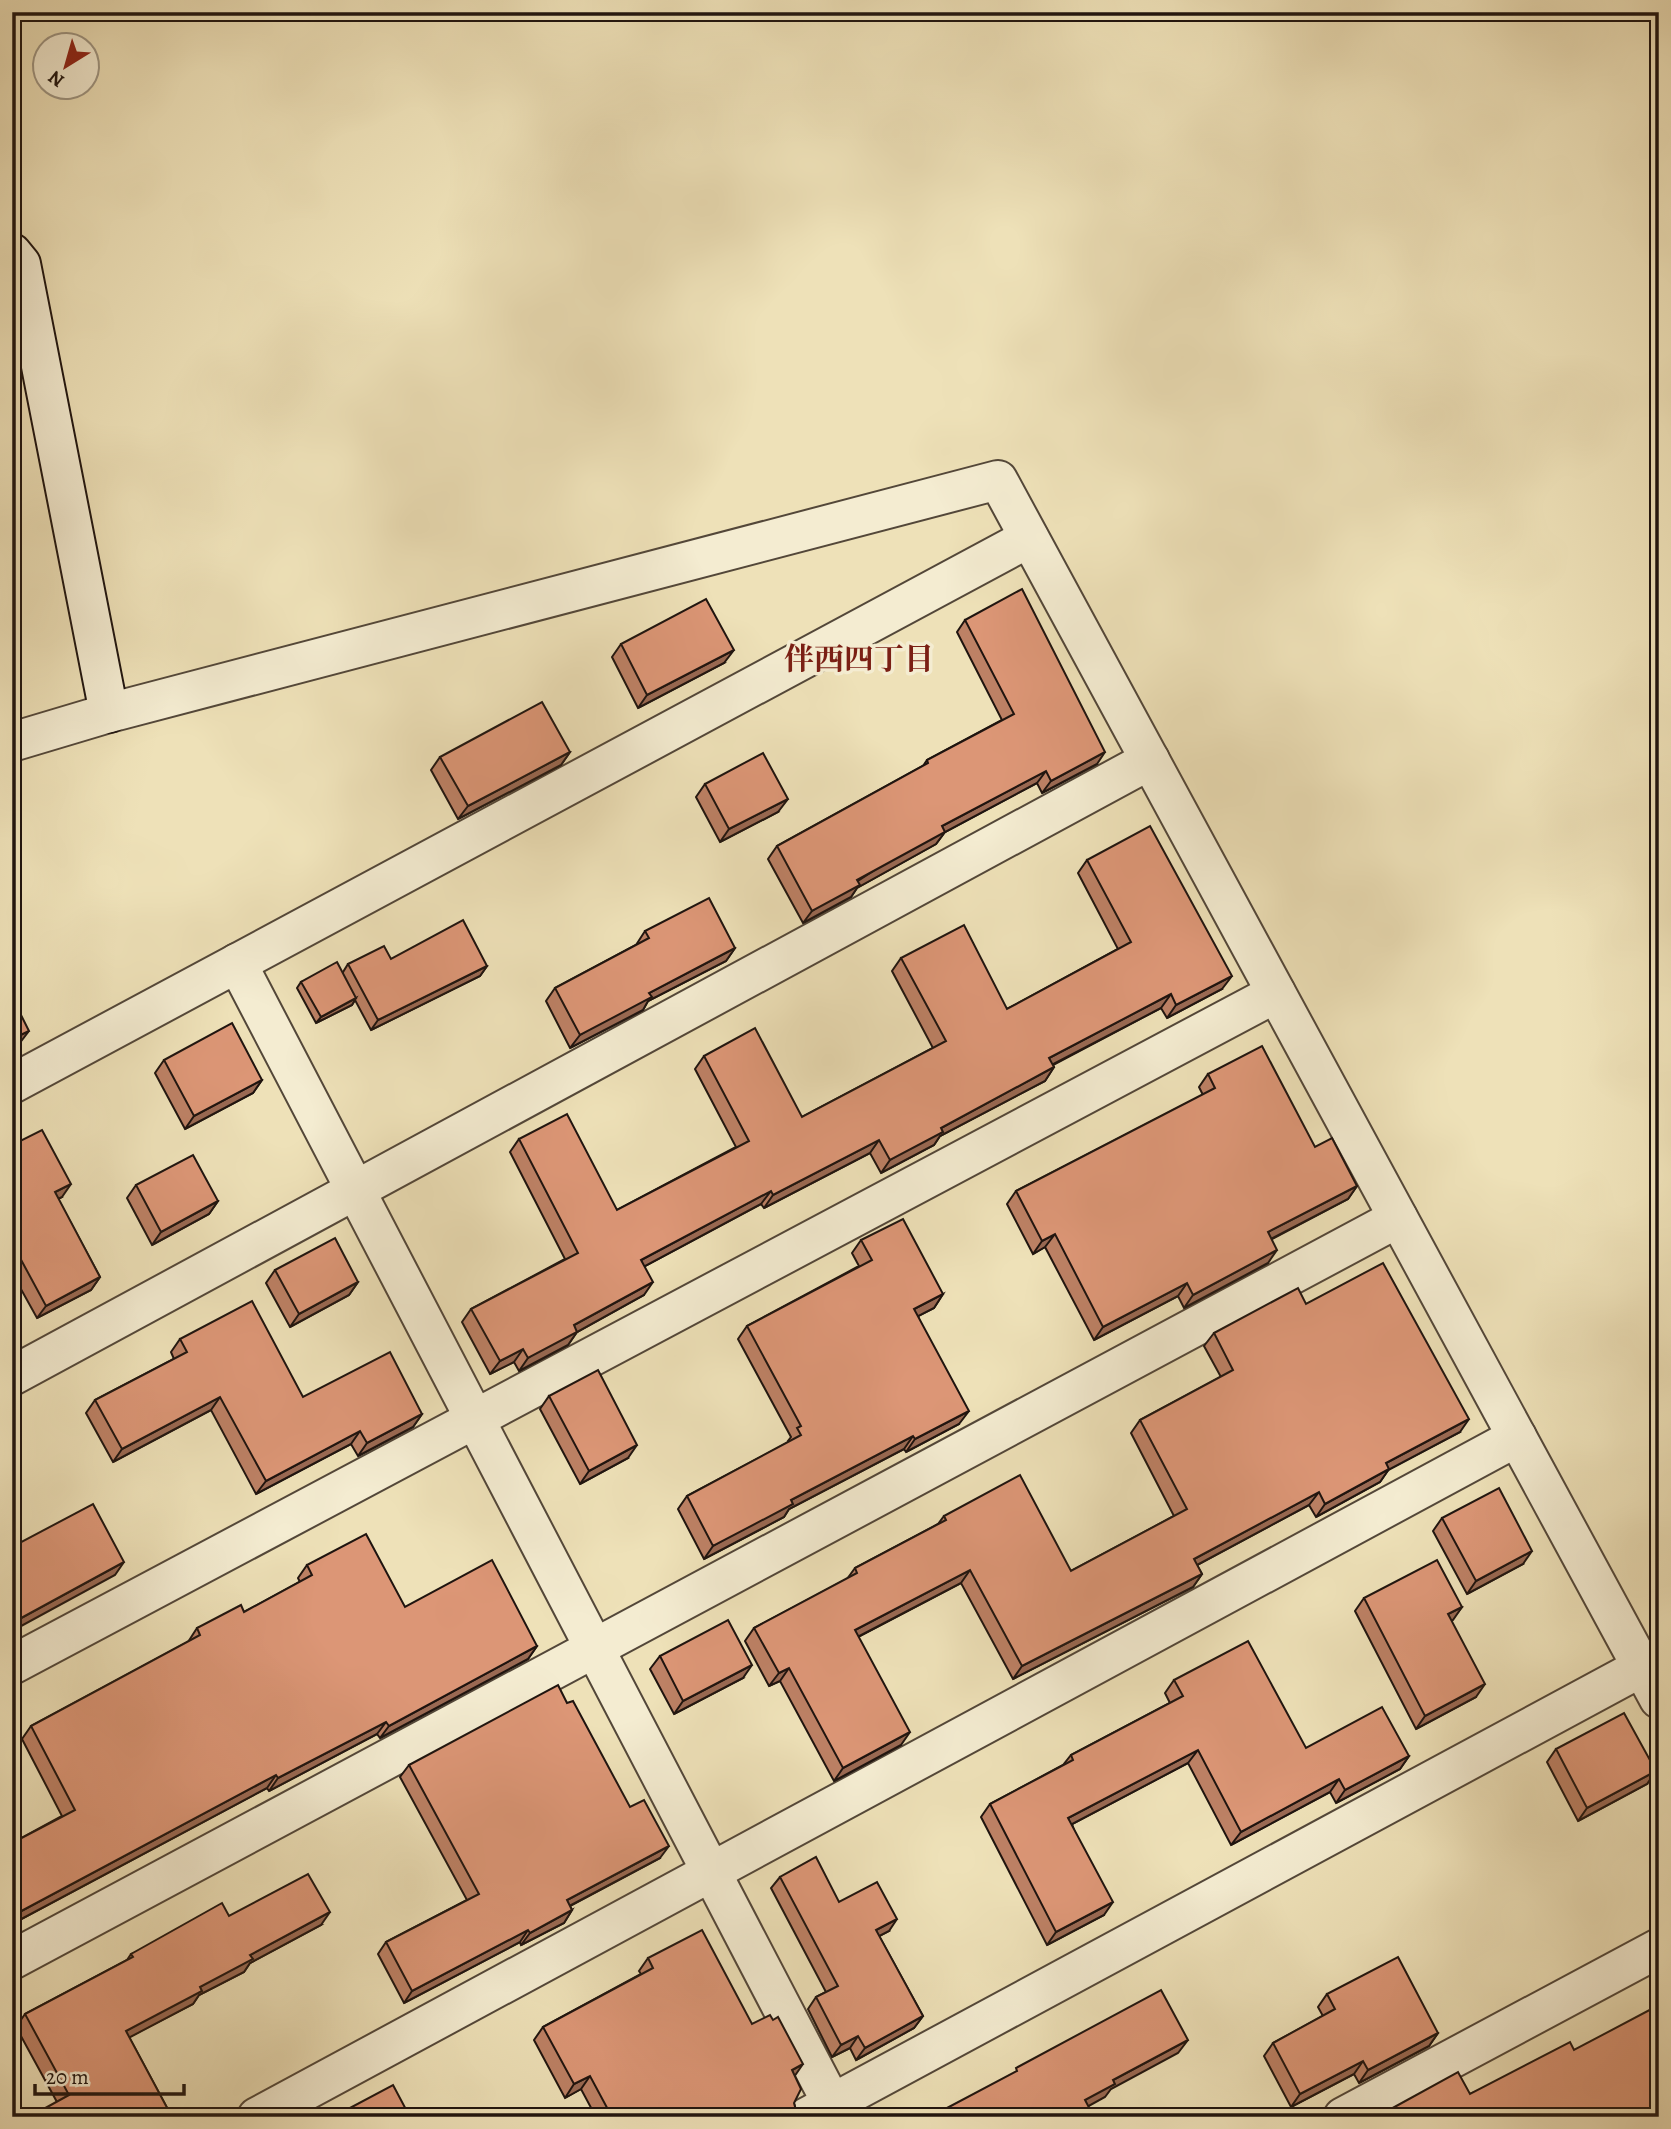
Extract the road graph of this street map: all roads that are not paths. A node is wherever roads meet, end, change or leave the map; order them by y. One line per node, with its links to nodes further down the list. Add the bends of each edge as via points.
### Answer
1 (12, 253): 3 (street, via 21,264)
2 (1029, 538): 3 (street, via 998,480); 5 (street); 6 (street)
3 (109, 713): 4 (street)
4 (12, 742)
5 (1150, 760): 7 (street); 9 (street)
6 (237, 963): 8 (street); 9 (street)
7 (1276, 993): 10 (street); 12 (street)
8 (12, 1084)
9 (355, 1189): 11 (street); 12 (street)
10 (1398, 1218): 13 (street); 14 (street)
11 (12, 1376)
12 (475, 1419): 14 (street); 15 (street)
13 (1517, 1437): 16 (street); 17 (street)
14 (594, 1648): 17 (street); 19 (street)
15 (12, 1665)
16 (1650, 1683): 20 (street)
17 (711, 1872): 20 (street); 21 (street)
18 (1659, 1948): 22 (street)
19 (12, 1960)
20 (826, 2112)
21 (257, 2117)
22 (1343, 2117)

